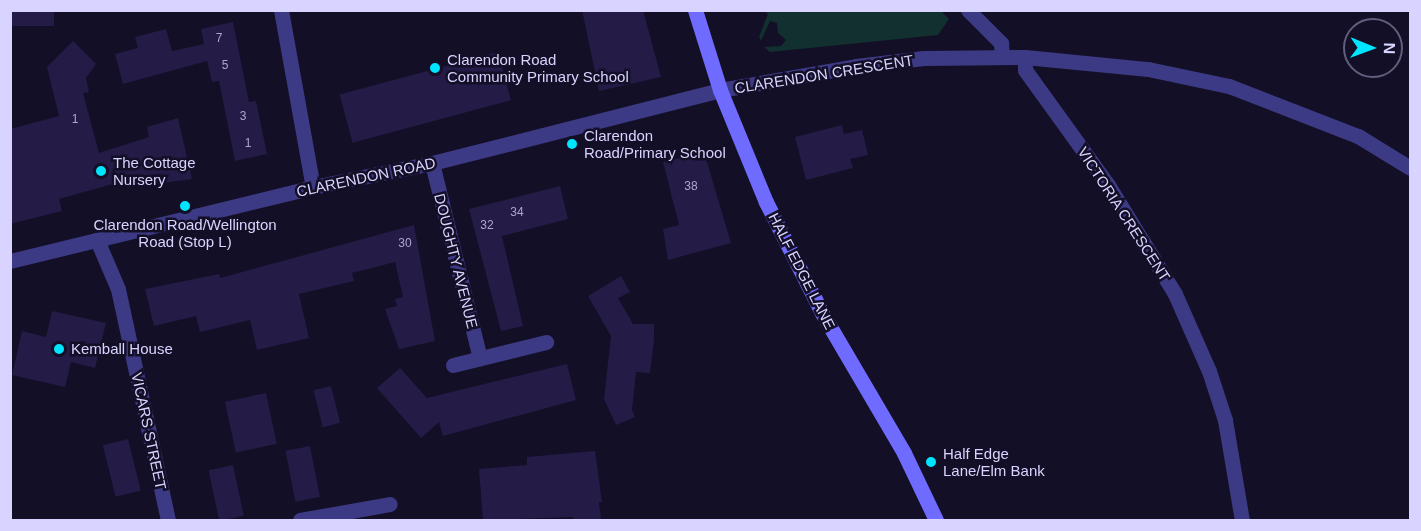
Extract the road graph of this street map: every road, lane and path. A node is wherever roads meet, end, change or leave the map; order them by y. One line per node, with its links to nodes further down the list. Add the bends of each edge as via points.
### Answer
1 (281, 10): 9 (street)
2 (694, 10): 6 (main road, HALF EDGE LANE)
3 (968, 10): 4 (street, via 1001,43)
4 (1002, 57): 5 (street, CLARENDON CRESCENT); 6 (street, CLARENDON CRESCENT, via 867,64)
5 (1025, 57): 8 (street, CLARENDON CRESCENT, via 1148,69 1229,86 1358,136); 19 (street, VICTORIA CRESCENT, via 1025,70 1114,195 1175,294 1209,370 1225,420)
6 (720, 90): 7 (street, CLARENDON ROAD); 18 (main road, HALF EDGE LANE, via 766,202 822,313 904,453)
7 (432, 163): 9 (street, CLARENDON ROAD); 13 (street, DOUGHTY AVENUE)
8 (1410, 168)
9 (313, 187): 10 (street, CLARENDON ROAD)
10 (97, 240): 11 (street, CLARENDON ROAD); 16 (street, VICARS STREET, via 118,289)
11 (10, 261)
12 (546, 342): 13 (street)
13 (480, 358): 14 (street)
14 (453, 365)
15 (390, 504): 17 (street)
16 (168, 520)
17 (300, 520)
18 (936, 520)
19 (1242, 520)

